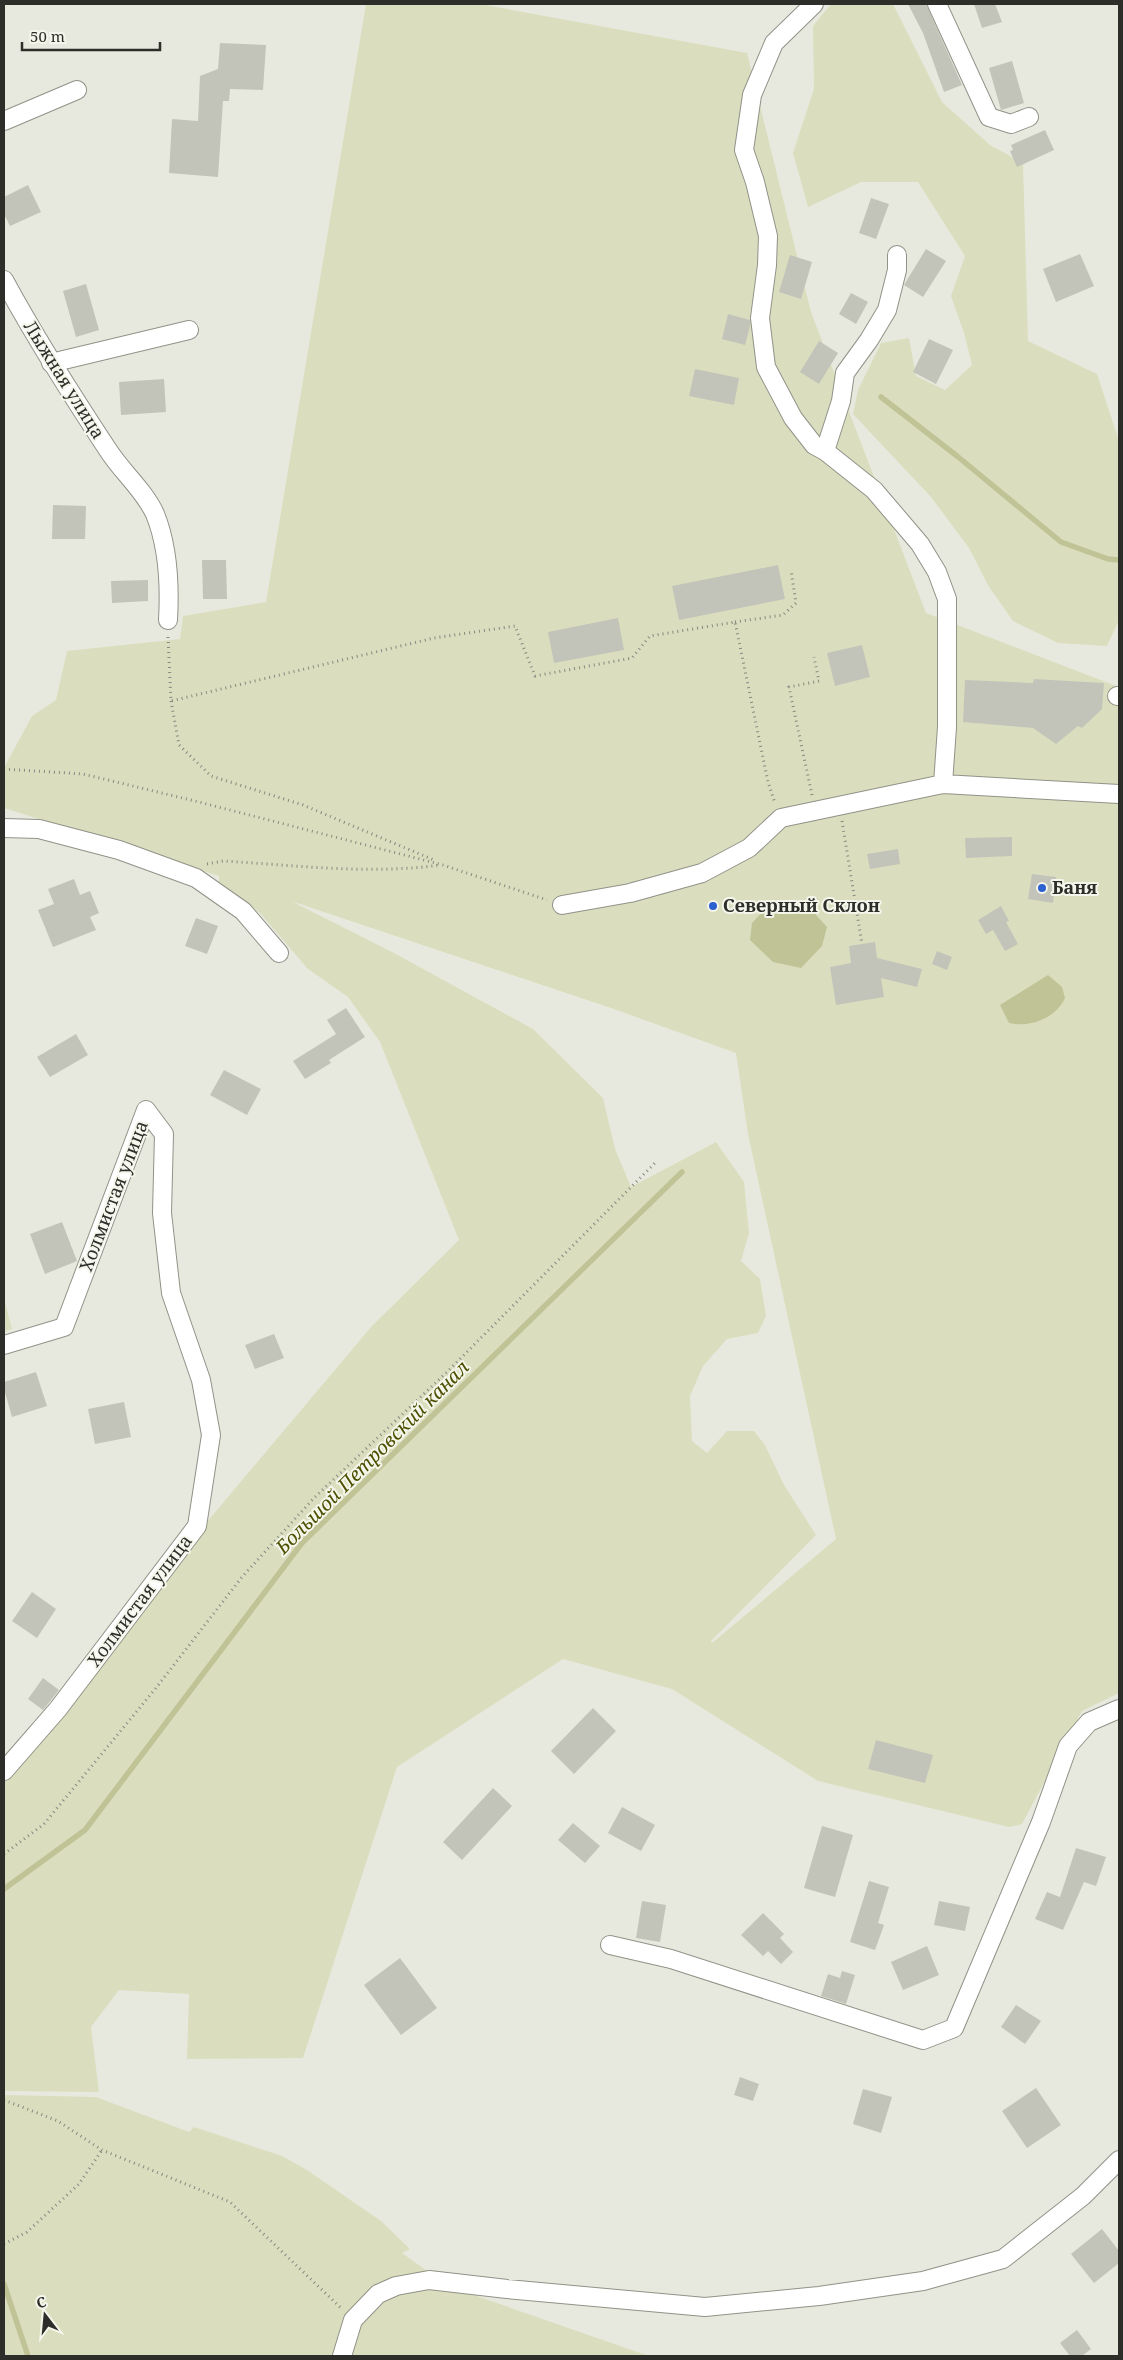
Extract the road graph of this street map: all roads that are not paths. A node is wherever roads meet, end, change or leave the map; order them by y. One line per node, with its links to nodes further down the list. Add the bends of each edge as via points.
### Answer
1 (814, 4): 10 (street, via 774,43 752,95 744,150 768,236 760,318 766,367 793,418 814,445)
2 (937, 4): 4 (street, via 989,117 1011,124)
3 (77, 90): 5 (street)
4 (1029, 117)
5 (4, 121)
6 (897, 255): 10 (street, via 897,270 887,310 845,373 841,401)
7 (4, 280): 9 (street, Лыжная улица)
8 (189, 330): 9 (street)
9 (51, 363): 11 (street, Лыжная улица, via 154,514 164,545)
10 (825, 451): 12 (street, via 874,490 920,544 937,572 947,599 947,727)
11 (168, 620)
12 (943, 784): 13 (street); 15 (street, via 781,818 749,848 702,873 630,893)
13 (1119, 794)
14 (4, 828): 16 (street, via 39,829 119,850 196,878 243,911)
15 (562, 905)
16 (279, 953)
17 (4, 1344): 19 (street, Холмистая улица, via 64,1327 146,1110 164,1134 162,1213 171,1293 201,1380 210,1435 197,1526 58,1709)
18 (1119, 1709): 20 (street, via 1089,1722 1068,1746 1040,1822 954,2028 923,2040 671,1959)
19 (4, 1771)
20 (610, 1945)
21 (1119, 2160): 22 (street, via 1083,2196 1003,2259 924,2280 819,2296 705,2307 429,2280 396,2286 378,2294 353,2320)
22 (342, 2356)

